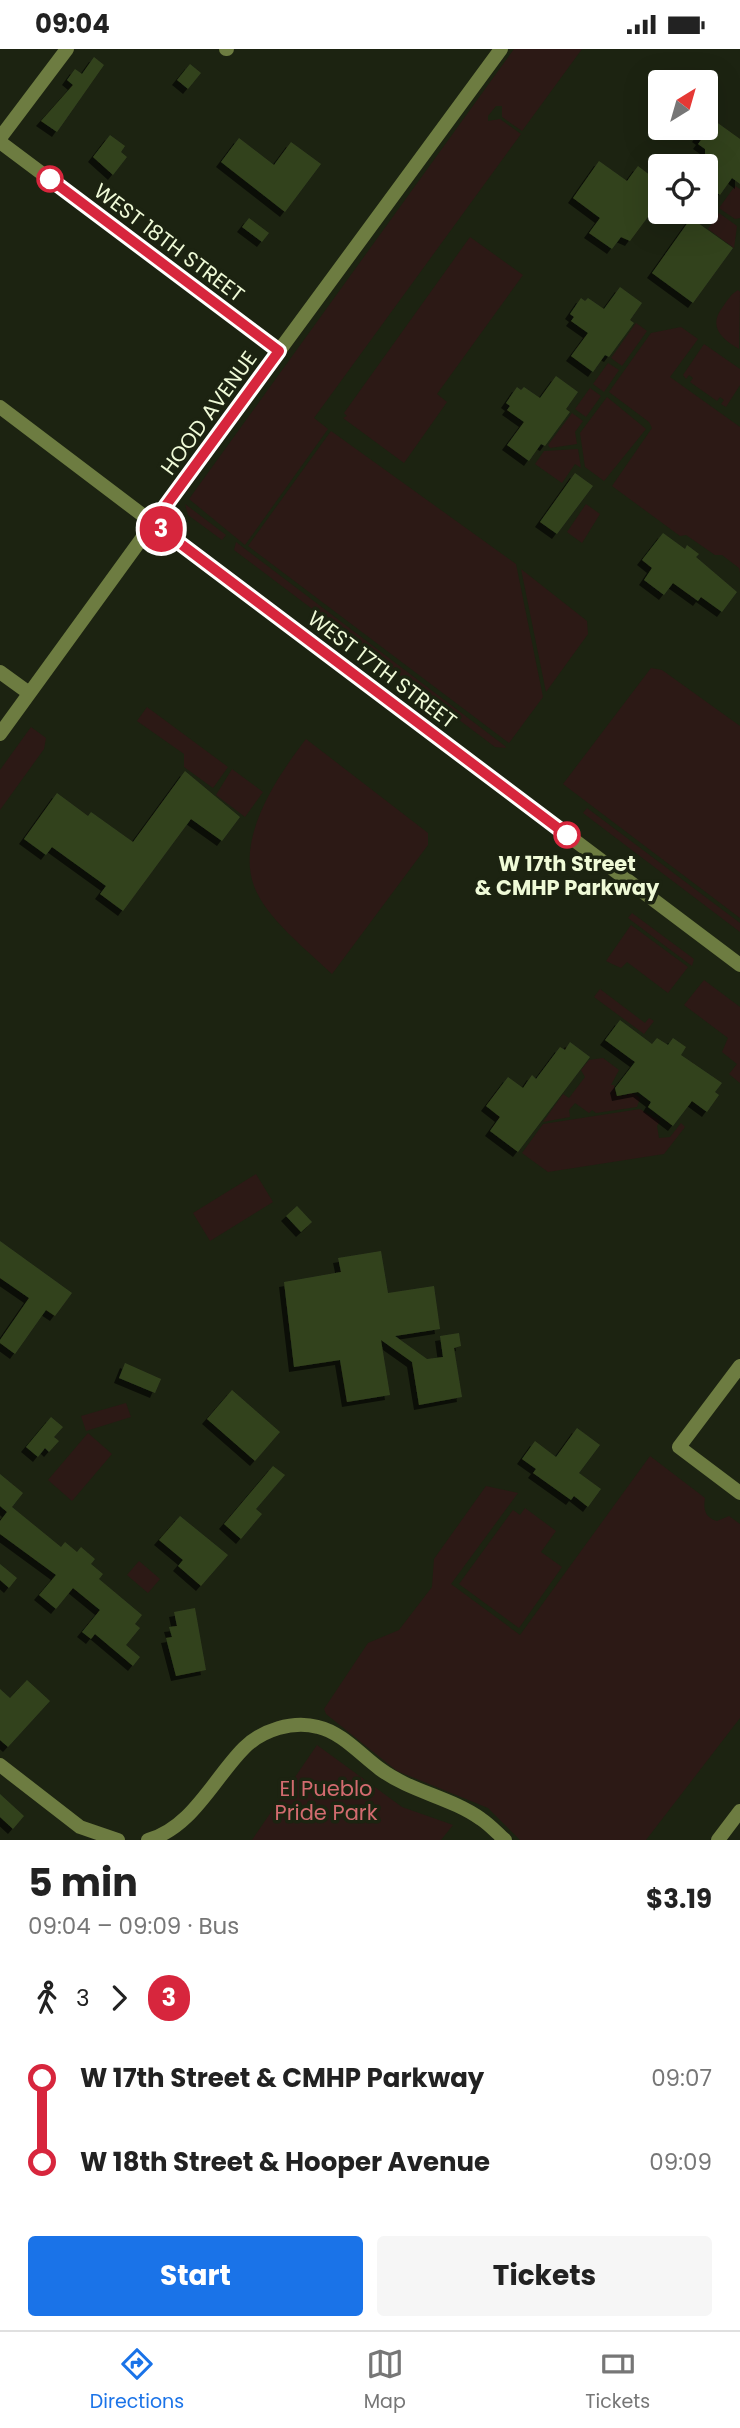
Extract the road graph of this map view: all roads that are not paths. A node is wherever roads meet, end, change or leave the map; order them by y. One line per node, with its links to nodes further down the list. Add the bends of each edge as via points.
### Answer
1 (67, 49): 3 (street)
2 (501, 49): 4 (street, HOOD AVENUE)
3 (0, 140): 4 (street, WEST 18TH STREET)
4 (279, 351): 6 (street, HOOD AVENUE)
5 (0, 407): 6 (street, WEST 17TH STREET)
6 (153, 523): 8 (street, HOOD AVENUE); 10 (street, WEST 17TH STREET)
7 (0, 672): 8 (street)
8 (29, 693): 9 (street, HOOD AVENUE)
9 (0, 734)
10 (740, 965)
11 (740, 1366): 12 (street, via 679,1447)
12 (740, 1493)
13 (0, 1765): 15 (street, via 80,1827)
14 (740, 1811): 18 (street)
15 (118, 1840)
16 (148, 1840): 17 (street, via 165,1833 189,1813 252,1741 290,1725 333,1733 391,1777 481,1819)
17 (505, 1840)
18 (718, 1840)

